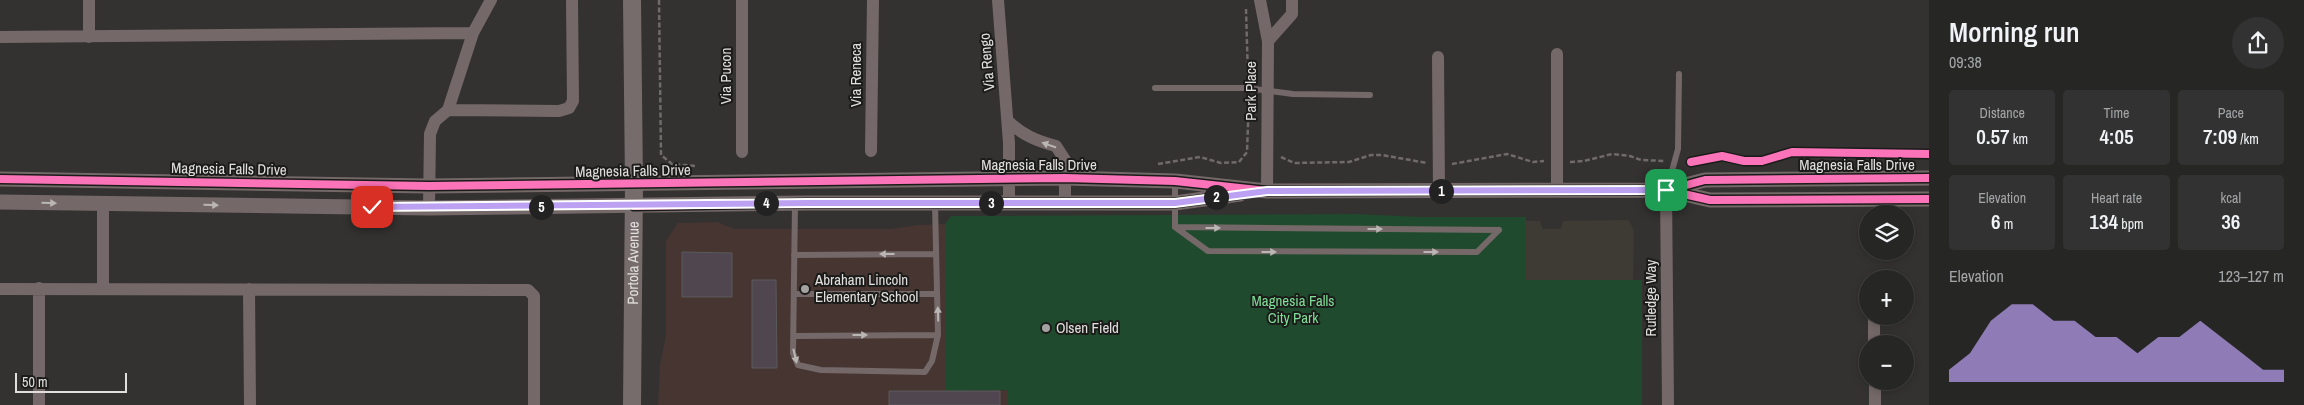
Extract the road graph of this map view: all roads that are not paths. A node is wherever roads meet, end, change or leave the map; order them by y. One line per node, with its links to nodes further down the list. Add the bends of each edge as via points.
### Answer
1 (89, 0): 11 (street)
2 (491, 0): 10 (street)
3 (572, 0): 20 (street, via 574,94 569,108 543,112)
4 (632, 0): 29 (main road, Portola Avenue)
5 (742, 0): 23 (street, Via Pucon)
6 (873, 0): 22 (street, Via Reneca)
7 (998, 0): 21 (street, Via Rengo)
8 (1260, 0): 13 (street)
9 (1292, 0): 13 (street, Park Place, via 1292,14)
10 (472, 33): 11 (street); 20 (street)
11 (89, 36): 12 (street)
12 (0, 37)
13 (1268, 41): 18 (street, Park Place)
14 (1557, 54): 34 (street)
15 (1438, 57): 33 (street)
16 (1678, 74): 31 (lane, via 1678,149)
17 (1155, 88): 18 (lane)
18 (1268, 92): 19 (lane); 32 (street, Park Place)
19 (1370, 95)
20 (448, 110): 30 (street, via 434,121 430,134)
21 (1008, 122): 24 (street, Via Rengo); 25 (street, one-way to 21, via 1065,160 1056,146 1025,135)
22 (872, 151)
23 (742, 152)
24 (1009, 178): 25 (street, Magnesia Falls Drive); 29 (street, Magnesia Falls Drive); 39 (street, Via Rengo)
25 (1065, 178): 28 (street, Magnesia Falls Drive); 40 (street)
26 (1929, 178): 31 (street, Magnesia Falls Drive, via 1705,180)
27 (0, 179): 30 (street, Magnesia Falls Drive)
28 (1175, 181): 32 (street, Magnesia Falls Drive); 41 (lane)
29 (634, 185): 30 (street, Magnesia Falls Drive); 43 (main road, Portola Avenue)
30 (429, 186): 44 (street)
31 (1666, 190): 34 (street, Magnesia Falls Drive); 35 (street, Magnesia Falls Drive, via 1710,200); 61 (street, Rutledge Way)
32 (1267, 191): 33 (street, Magnesia Falls Drive); 41 (street, Magnesia Falls Drive)
33 (1439, 191): 34 (street, Magnesia Falls Drive)
34 (1558, 191)
35 (1929, 199)
36 (0, 202): 42 (street, Magnesia Falls Drive, one-way to 42)
37 (936, 202): 38 (street, Magnesia Falls Drive); 39 (street, Magnesia Falls Drive); 46 (lane)
38 (795, 203): 43 (street, Magnesia Falls Drive); 47 (lane)
39 (1009, 203): 40 (street, Magnesia Falls Drive)
40 (1065, 203): 41 (street, Magnesia Falls Drive)
41 (1175, 203): 45 (lane)
42 (104, 204): 44 (street, Magnesia Falls Drive, one-way to 44); 49 (street)
43 (634, 206): 44 (street, Magnesia Falls Drive); 60 (main road, Portola Avenue)
44 (429, 208)
45 (1175, 227): 45 (lane, via 1208,251 1477,252 1499,230)
46 (935, 254): 47 (lane, one-way to 47); 53 (lane)
47 (794, 255): 52 (lane)
48 (39, 288): 49 (street); 50 (street); 57 (street)
49 (103, 288): 51 (street)
50 (0, 289)
51 (249, 289): 58 (street); 59 (street, via 528,290 534,296)
52 (794, 294): 53 (lane); 55 (lane)
53 (937, 294): 54 (lane, one-way to 53)
54 (938, 335): 55 (lane, one-way to 54); 55 (lane, one-way to 54, via 793,353 798,365 821,370 925,372 932,361)
55 (794, 336)
56 (1875, 390): 62 (street)
57 (39, 405)
58 (250, 405)
59 (534, 405)
60 (632, 405)
61 (1668, 405)
62 (1875, 405)

